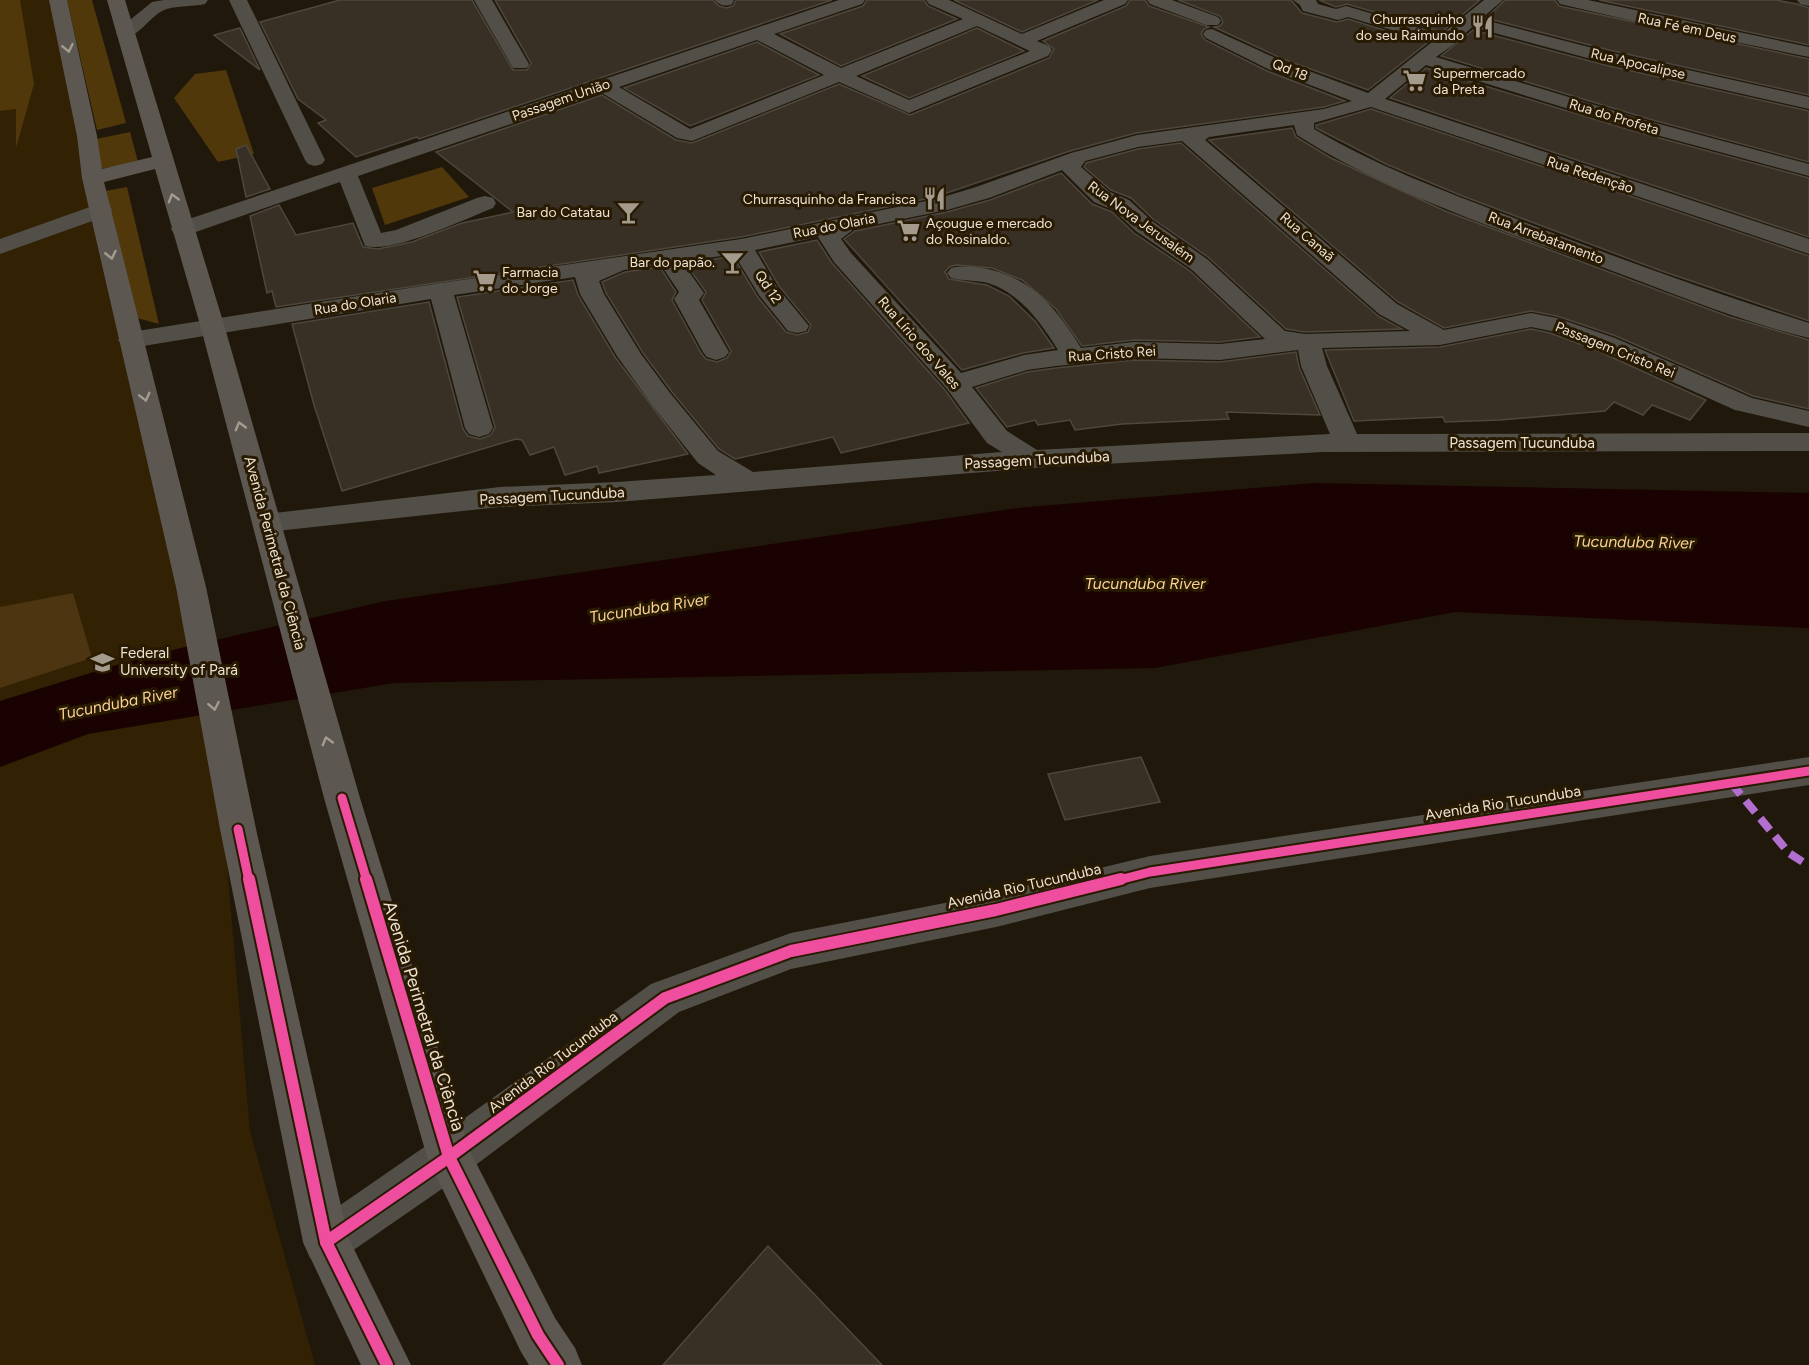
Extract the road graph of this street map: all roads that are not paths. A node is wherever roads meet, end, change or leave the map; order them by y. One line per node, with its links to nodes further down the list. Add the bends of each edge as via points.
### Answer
1 (58, 0): 35 (main road, one-way to 35)
2 (116, 0): 17 (main road, Avenida Perimetral da Ciência)
3 (199, 0): 17 (street, via 158,6)
4 (483, 0): 23 (street)
5 (856, 0): 18 (street, Passagem União)
6 (935, 0): 15 (street)
7 (1119, 0): 14 (street)
8 (1156, 0): 26 (street, Qd 18, via 1275,65)
9 (1302, 0): 20 (street, via 1309,7 1338,15 1346,11)
10 (1494, 0): 16 (street, Rua do Olaria)
11 (1566, 0): 21 (street, Rua Fé em Deus)
12 (241, 2): 31 (street)
13 (1070, 4): 14 (street)
14 (1089, 12): 19 (street)
15 (978, 20): 19 (street); 24 (street)
16 (1468, 21): 20 (street, Rua do Olaria); 27 (street, Rua Apocalipse)
17 (125, 33): 32 (main road, Avenida Perimetral da Ciência)
18 (758, 33): 24 (street); 25 (street, Passagem União)
19 (1023, 40): 24 (street, via 1041,48 1041,52 913,107)
20 (1447, 41): 22 (street, Rua do Olaria)
21 (1809, 52)
22 (1421, 58): 26 (street, Rua do Olaria); 33 (street, Rua do Profeta, via 1641,125)
23 (520, 64)
24 (841, 76): 25 (street, via 692,135 684,134)
25 (603, 85): 34 (street, Passagem União)
26 (1371, 101): 28 (street, Rua do Olaria, via 1326,116); 42 (street, Rua Redenção)
27 (1809, 103)
28 (1304, 118): 29 (street, Rua do Olaria); 49 (street, Rua Arrebatamento, via 1304,131 1383,175 1580,252)
29 (1206, 130): 30 (street, Rua do Olaria, via 1137,141); 50 (street, Rua Canaã, via 1192,140 1388,309)
30 (1078, 157): 37 (street, Rua do Olaria, via 981,193); 52 (street, Rua Nova Jerusalém, via 1070,166 1074,172 1102,197 1120,205 1199,264 1278,338)
31 (315, 160)
32 (162, 161): 35 (main road); 39 (main road, Avenida Perimetral da Ciência, one-way to 32)
33 (1809, 170)
34 (347, 174): 36 (street, via 373,241 401,236); 39 (street, Passagem União)
35 (96, 193): 38 (street); 40 (street); 51 (main road, one-way to 51)
36 (485, 203)
37 (848, 223): 41 (street, Rua do Olaria); 55 (street, Rua Lírio dos Vales, via 829,237 842,257)
38 (0, 225)
39 (182, 230): 48 (main road, Avenida Perimetral da Ciência)
40 (0, 246)
41 (741, 246): 43 (street, Rua do Olaria); 47 (street, Qd 12, via 767,290)
42 (1809, 247)
43 (668, 258): 44 (street, Rua do Olaria); 53 (street, via 692,293 686,299)
44 (617, 266): 46 (street, Rua do Olaria); 61 (street, via 586,278 592,294 643,376 708,457)
45 (959, 273): 54 (street, via 986,273 1024,293 1051,319)
46 (441, 290): 48 (street, Rua do Olaria); 57 (street)
47 (797, 326)
48 (213, 327): 51 (street, Rua do Olaria); 62 (main road, Avenida Perimetral da Ciência, one-way to 48)
49 (1809, 331)
50 (1440, 338): 52 (street, Passagem Cristo Rei); 56 (street, Passagem Cristo Rei, via 1517,321 1557,325 1744,404)
51 (131, 340): 65 (main road, one-way to 65, via 191,587)
52 (1308, 341): 54 (street, Rua Cristo Rei, via 1220,352 1134,350); 59 (street, via 1314,366)
53 (716, 352)
54 (1074, 356): 55 (street, Rua Cristo Rei, via 1024,363)
55 (956, 383): 60 (street, Rua Lírio dos Vales, via 996,437)
56 (1809, 419)
57 (479, 428)
58 (1809, 442): 59 (street, Passagem Tucunduba)
59 (1348, 444): 60 (street, Passagem Tucunduba)
60 (1032, 459): 61 (street, Passagem Tucunduba)
61 (747, 481): 62 (street, Passagem Tucunduba, via 500,497)
62 (267, 522): 64 (main road, Avenida Perimetral da Ciência, one-way to 62, via 342,798)
63 (1809, 771): 64 (street, Avenida Rio Tucunduba, via 1150,872 996,910 791,951 665,998)
64 (449, 1157): 65 (street, Avenida Rio Tucunduba); 67 (main road, Avenida Perimetral da Ciência, via 538,1335)
65 (326, 1242): 66 (main road)
66 (387, 1365)
67 (558, 1365)

